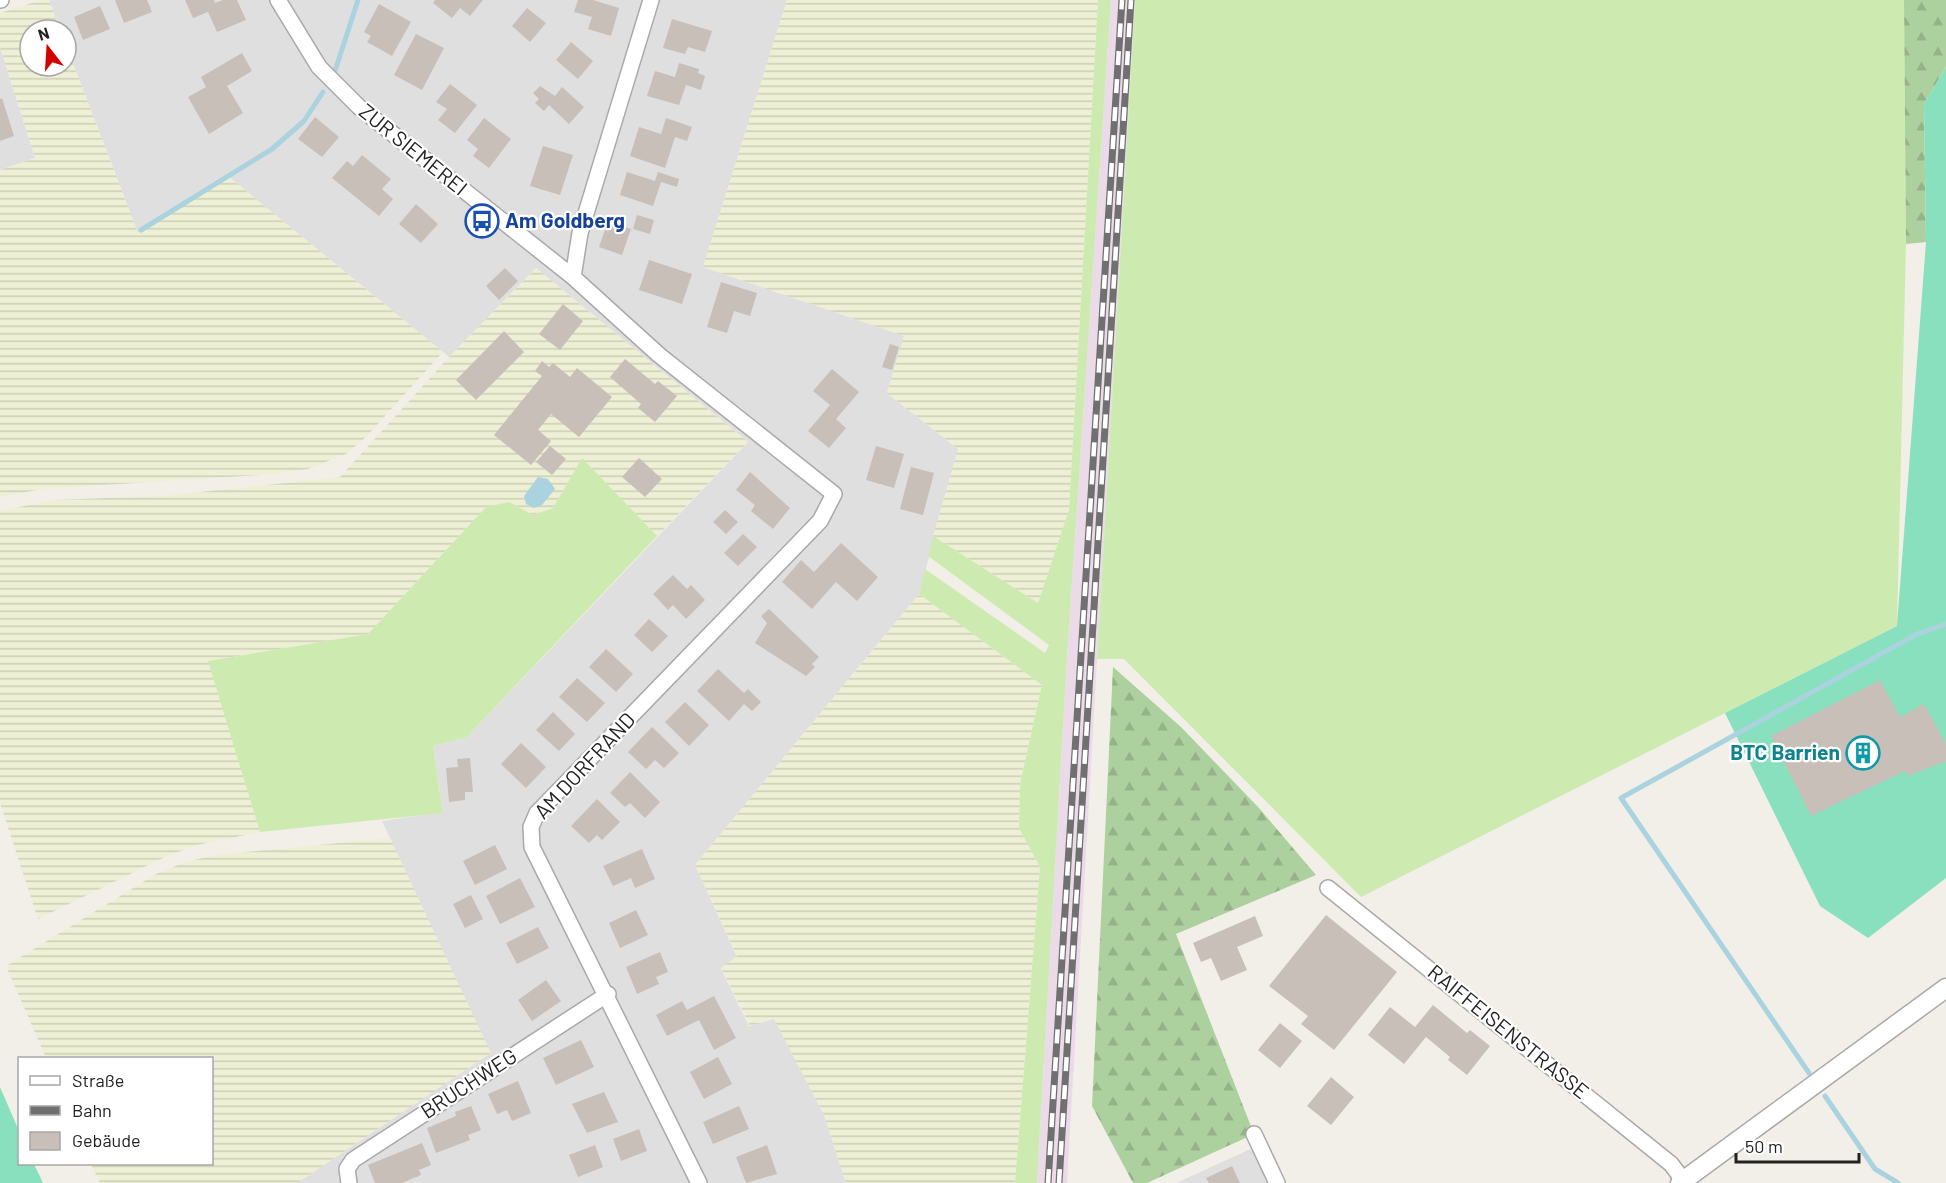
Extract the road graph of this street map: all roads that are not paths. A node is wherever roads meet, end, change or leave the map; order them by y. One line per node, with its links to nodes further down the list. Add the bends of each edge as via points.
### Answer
1 (278, 0): 3 (street, ZUR SIEMEREI, via 319,67 334,84)
2 (651, 0): 3 (street, via 580,233)
3 (573, 277): 6 (street, AM DORFRAND, via 659,355 834,494 820,521 537,813 531,826 532,847)
4 (1328, 888): 8 (street, RAIFFEISENSTRASSE, via 1671,1164)
5 (1946, 988): 8 (street)
6 (608, 994): 9 (street, BRUCHWEG, via 353,1160 347,1169); 10 (street, AM DORFRAND)
7 (1254, 1134): 11 (street)
8 (1682, 1182)
9 (350, 1183)
10 (699, 1183)
11 (1277, 1183)

